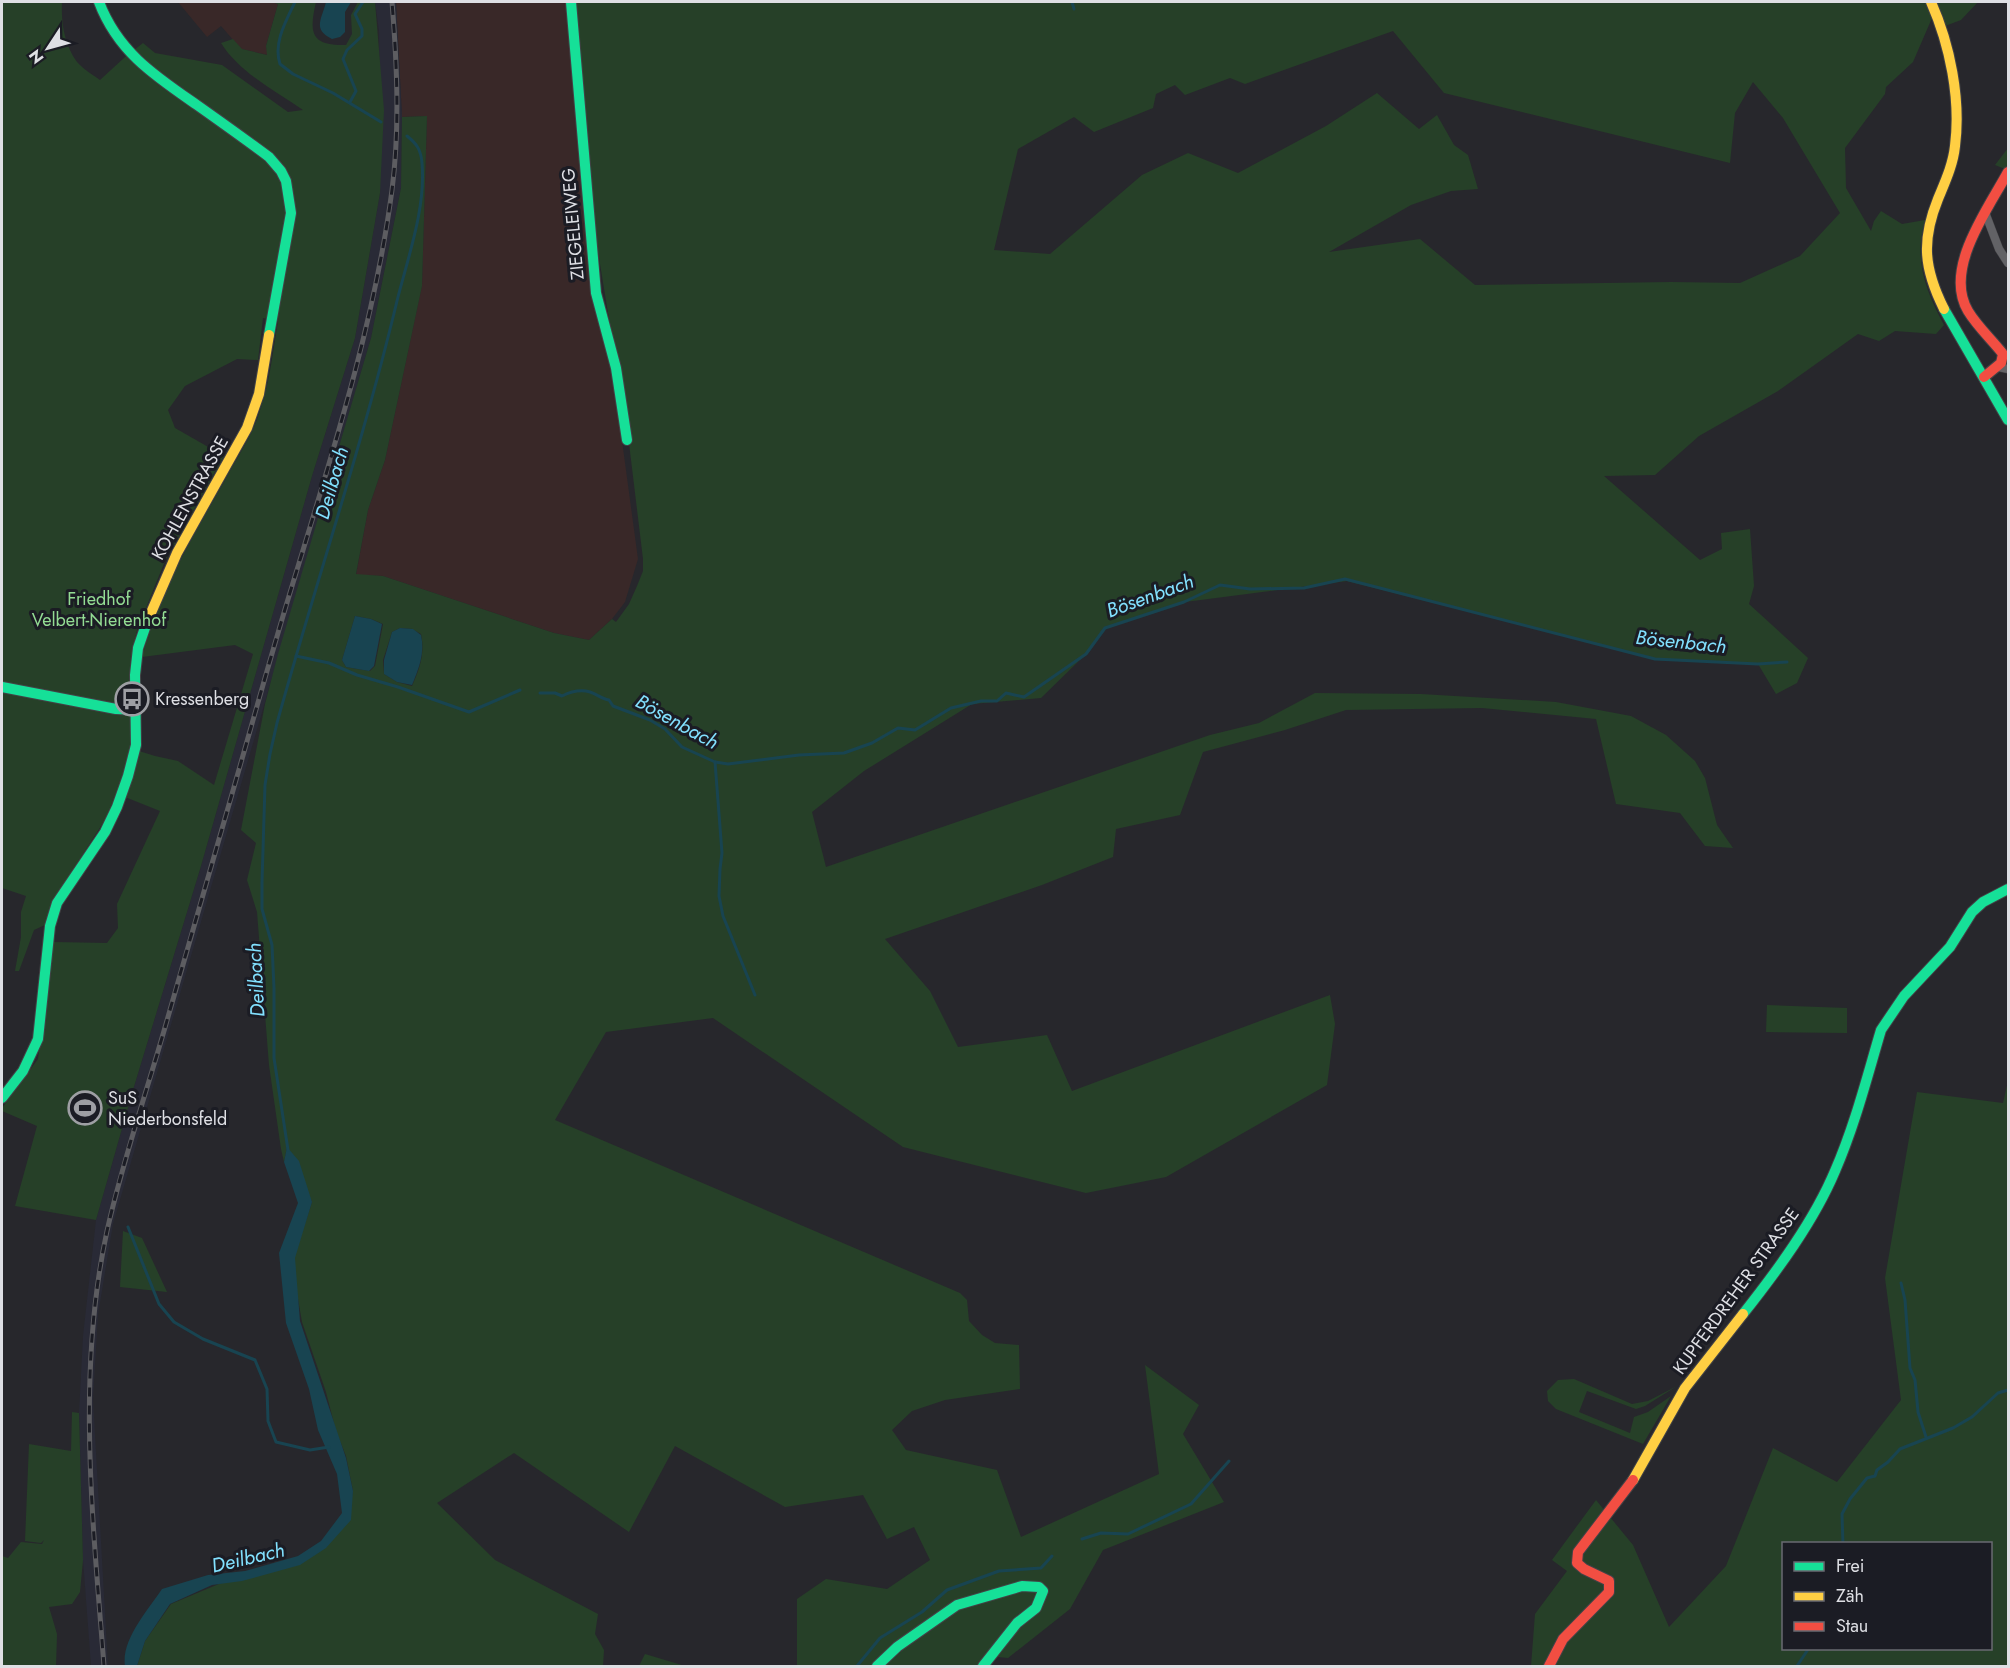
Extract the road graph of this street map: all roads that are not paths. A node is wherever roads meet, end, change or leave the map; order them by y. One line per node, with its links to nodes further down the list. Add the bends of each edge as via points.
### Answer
1 (99, 2): 12 (street, KOHLENSTRASSE, via 105,19 132,55 276,163 286,181 291,213 259,394 247,428 177,553 152,608 138,648)
2 (571, 2): 10 (street, ZIEGELEIWEG, via 596,293 616,369)
3 (1931, 2): 8 (street, via 1941,24 1948,57 1956,135 1952,162 1928,226 1926,254 1936,291)
4 (2008, 172): 5 (street)
5 (1986, 215): 6 (street); 7 (street, via 1964,255 1960,285 1968,311 2001,350)
6 (2008, 263)
7 (2003, 368): 8 (street)
8 (1983, 376): 9 (street)
9 (2008, 420)
10 (627, 440)
11 (2, 687): 12 (street)
12 (137, 710): 14 (street, KOHLENSTRASSE, via 136,745 117,807 105,832 57,903 50,926 33,1057)
13 (2008, 889): 17 (street, KUPFERDREHER STRASSE, via 1975,909 1949,947 1888,1015 1849,1135 1818,1206 1768,1282 1685,1388 1631,1483 1578,1552 1576,1563 1605,1577 1609,1592 1563,1640)
14 (2, 1098)
15 (877, 1666): 16 (street, via 957,1605 1022,1586 1039,1587 1043,1591 1040,1602 1017,1623)
16 (983, 1666)
17 (1550, 1666)

